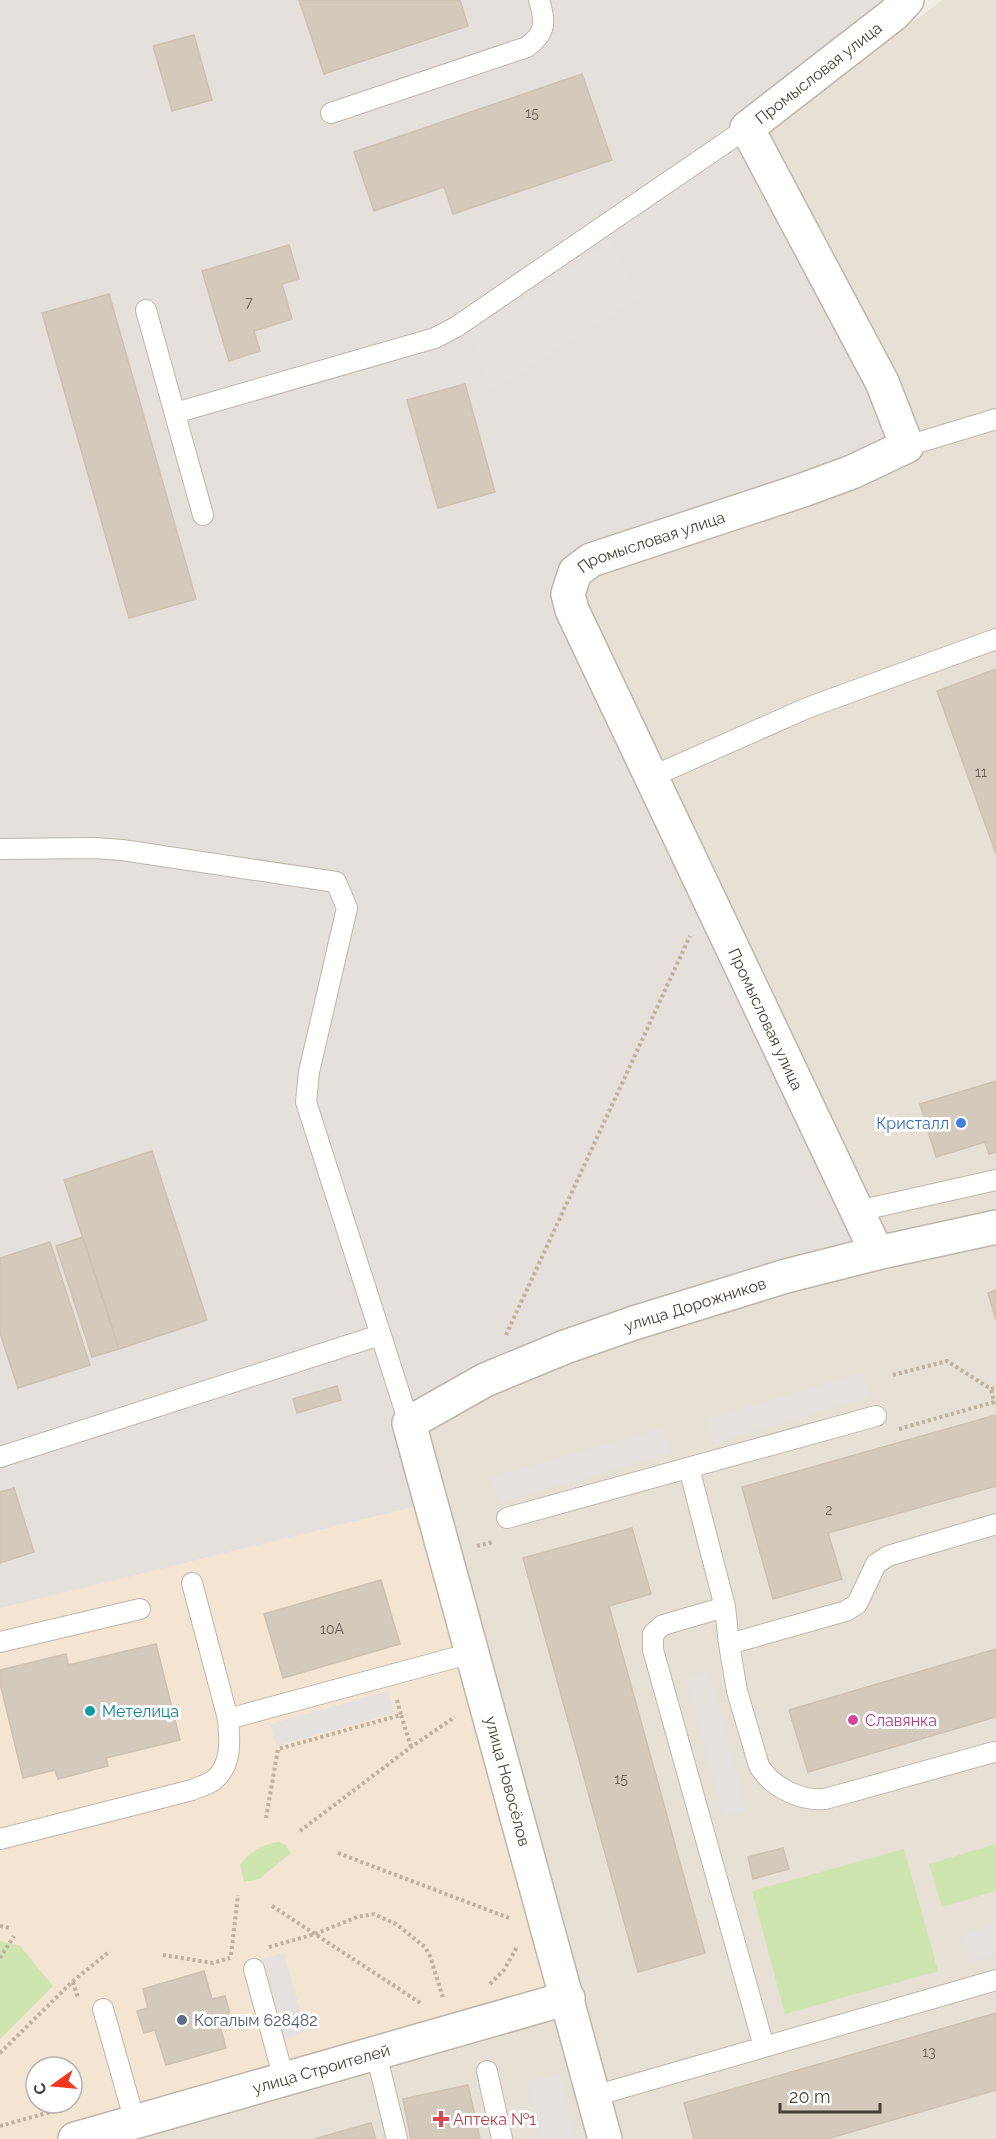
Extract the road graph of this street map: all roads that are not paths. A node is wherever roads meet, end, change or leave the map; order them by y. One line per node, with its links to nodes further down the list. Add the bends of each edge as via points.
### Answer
1 (539, 0): 3 (lane, via 543,27 539,39 527,47)
2 (907, 0): 4 (street, Промысловая улица)
3 (331, 113)
4 (747, 128): 6 (lane, via 435,338); 8 (street, Промысловая улица, via 882,382)
5 (146, 310): 6 (lane)
6 (175, 413): 9 (lane)
7 (996, 419): 8 (lane)
8 (907, 446): 11 (street, Промысловая улица, via 852,472 591,560 575,572 568,594 572,610)
9 (203, 515)
10 (996, 639): 11 (lane, via 807,708)
11 (651, 777): 14 (street, Промысловая улица)
12 (0, 849): 17 (lane, via 122,850 336,882 347,908 309,1072 306,1102)
13 (996, 1180): 14 (lane)
14 (858, 1211): 16 (street, Промысловая улица)
15 (996, 1227): 16 (street, улица Дорожников)
16 (878, 1253): 19 (street, улица Дорожников, via 786,1276 565,1347 486,1380)
17 (380, 1335): 19 (lane); 20 (lane)
18 (876, 1416): 21 (lane)
19 (409, 1424): 29 (street, улица Новосёлов)
20 (0, 1457)
21 (689, 1467): 22 (lane); 25 (lane)
22 (507, 1518)
23 (996, 1524): 28 (lane, via 888,1556 876,1564 857,1604 846,1611)
24 (192, 1583): 30 (lane)
25 (725, 1607): 28 (lane); 37 (lane, via 663,1625 653,1634 653,1650)
26 (140, 1609): 27 (lane)
27 (0, 1642)
28 (729, 1644): 31 (lane, via 737,1691 759,1766 766,1776 798,1797 825,1799)
29 (472, 1653): 30 (lane); 35 (street, улица Новосёлов)
30 (228, 1719): 32 (lane, via 231,1743 226,1764 213,1781 192,1790)
31 (994, 1752)
32 (0, 1839)
33 (247, 1962): 40 (lane)
34 (996, 1980): 37 (lane)
35 (568, 1998): 38 (street, улица Строителей); 41 (street, улица Новосёлов)
36 (103, 2009): 42 (lane)
37 (764, 2047): 41 (lane)
38 (376, 2053): 40 (street, улица Строителей); 44 (lane)
39 (487, 2071): 45 (lane)
40 (284, 2079): 42 (street, улица Строителей)
41 (594, 2096): 46 (street, улица Новосёлов)
42 (135, 2122): 43 (street, улица Строителей)
43 (75, 2139)
44 (397, 2139)
45 (502, 2139)
46 (605, 2139)

